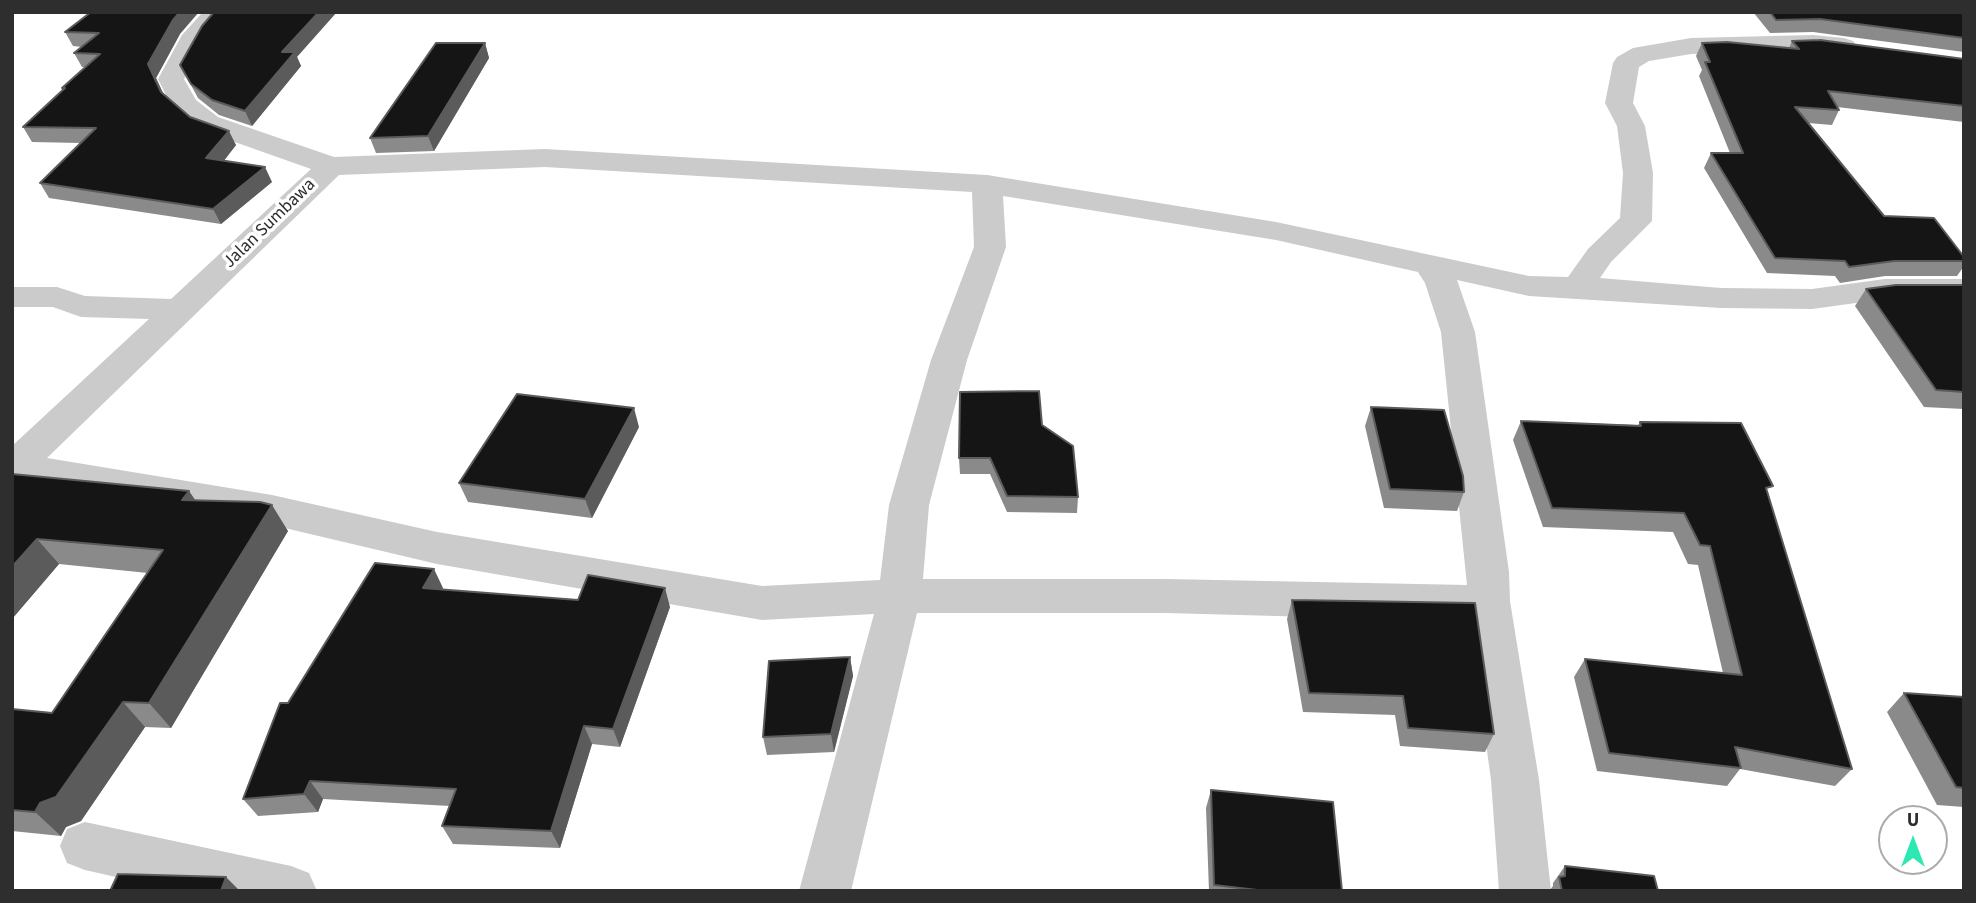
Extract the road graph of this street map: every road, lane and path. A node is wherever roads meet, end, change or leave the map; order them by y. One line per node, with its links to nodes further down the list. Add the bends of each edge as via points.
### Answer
1 (217, 12): 3 (street, Jalan Sumbawa, via 195,35 171,79 184,105 208,124)
2 (1876, 50): 6 (street, via 1813,43 1691,46 1642,54 1626,63 1619,103 1631,126 1638,173 1636,221 1599,256)
3 (331, 166): 4 (street, via 545,158); 9 (street, Jalan Sumbawa)
4 (987, 184): 5 (street, via 1276,231); 11 (street, via 990,247 949,359 909,505)
5 (1430, 265): 6 (street, via 1529,286); 12 (street, via 1442,283 1458,332)
6 (1578, 287): 7 (street, via 1734,299)
7 (1964, 289)
8 (12, 297): 9 (street, via 57,297 82,306)
9 (180, 310): 10 (street, Jalan Sumbawa)
10 (14, 468): 11 (street, via 272,510 437,548 762,603)
11 (900, 596): 12 (street); 15 (street)
12 (1488, 601): 16 (street, via 1515,780)
13 (86, 846): 14 (street)
14 (291, 891)
15 (825, 891)
16 (1525, 891)

